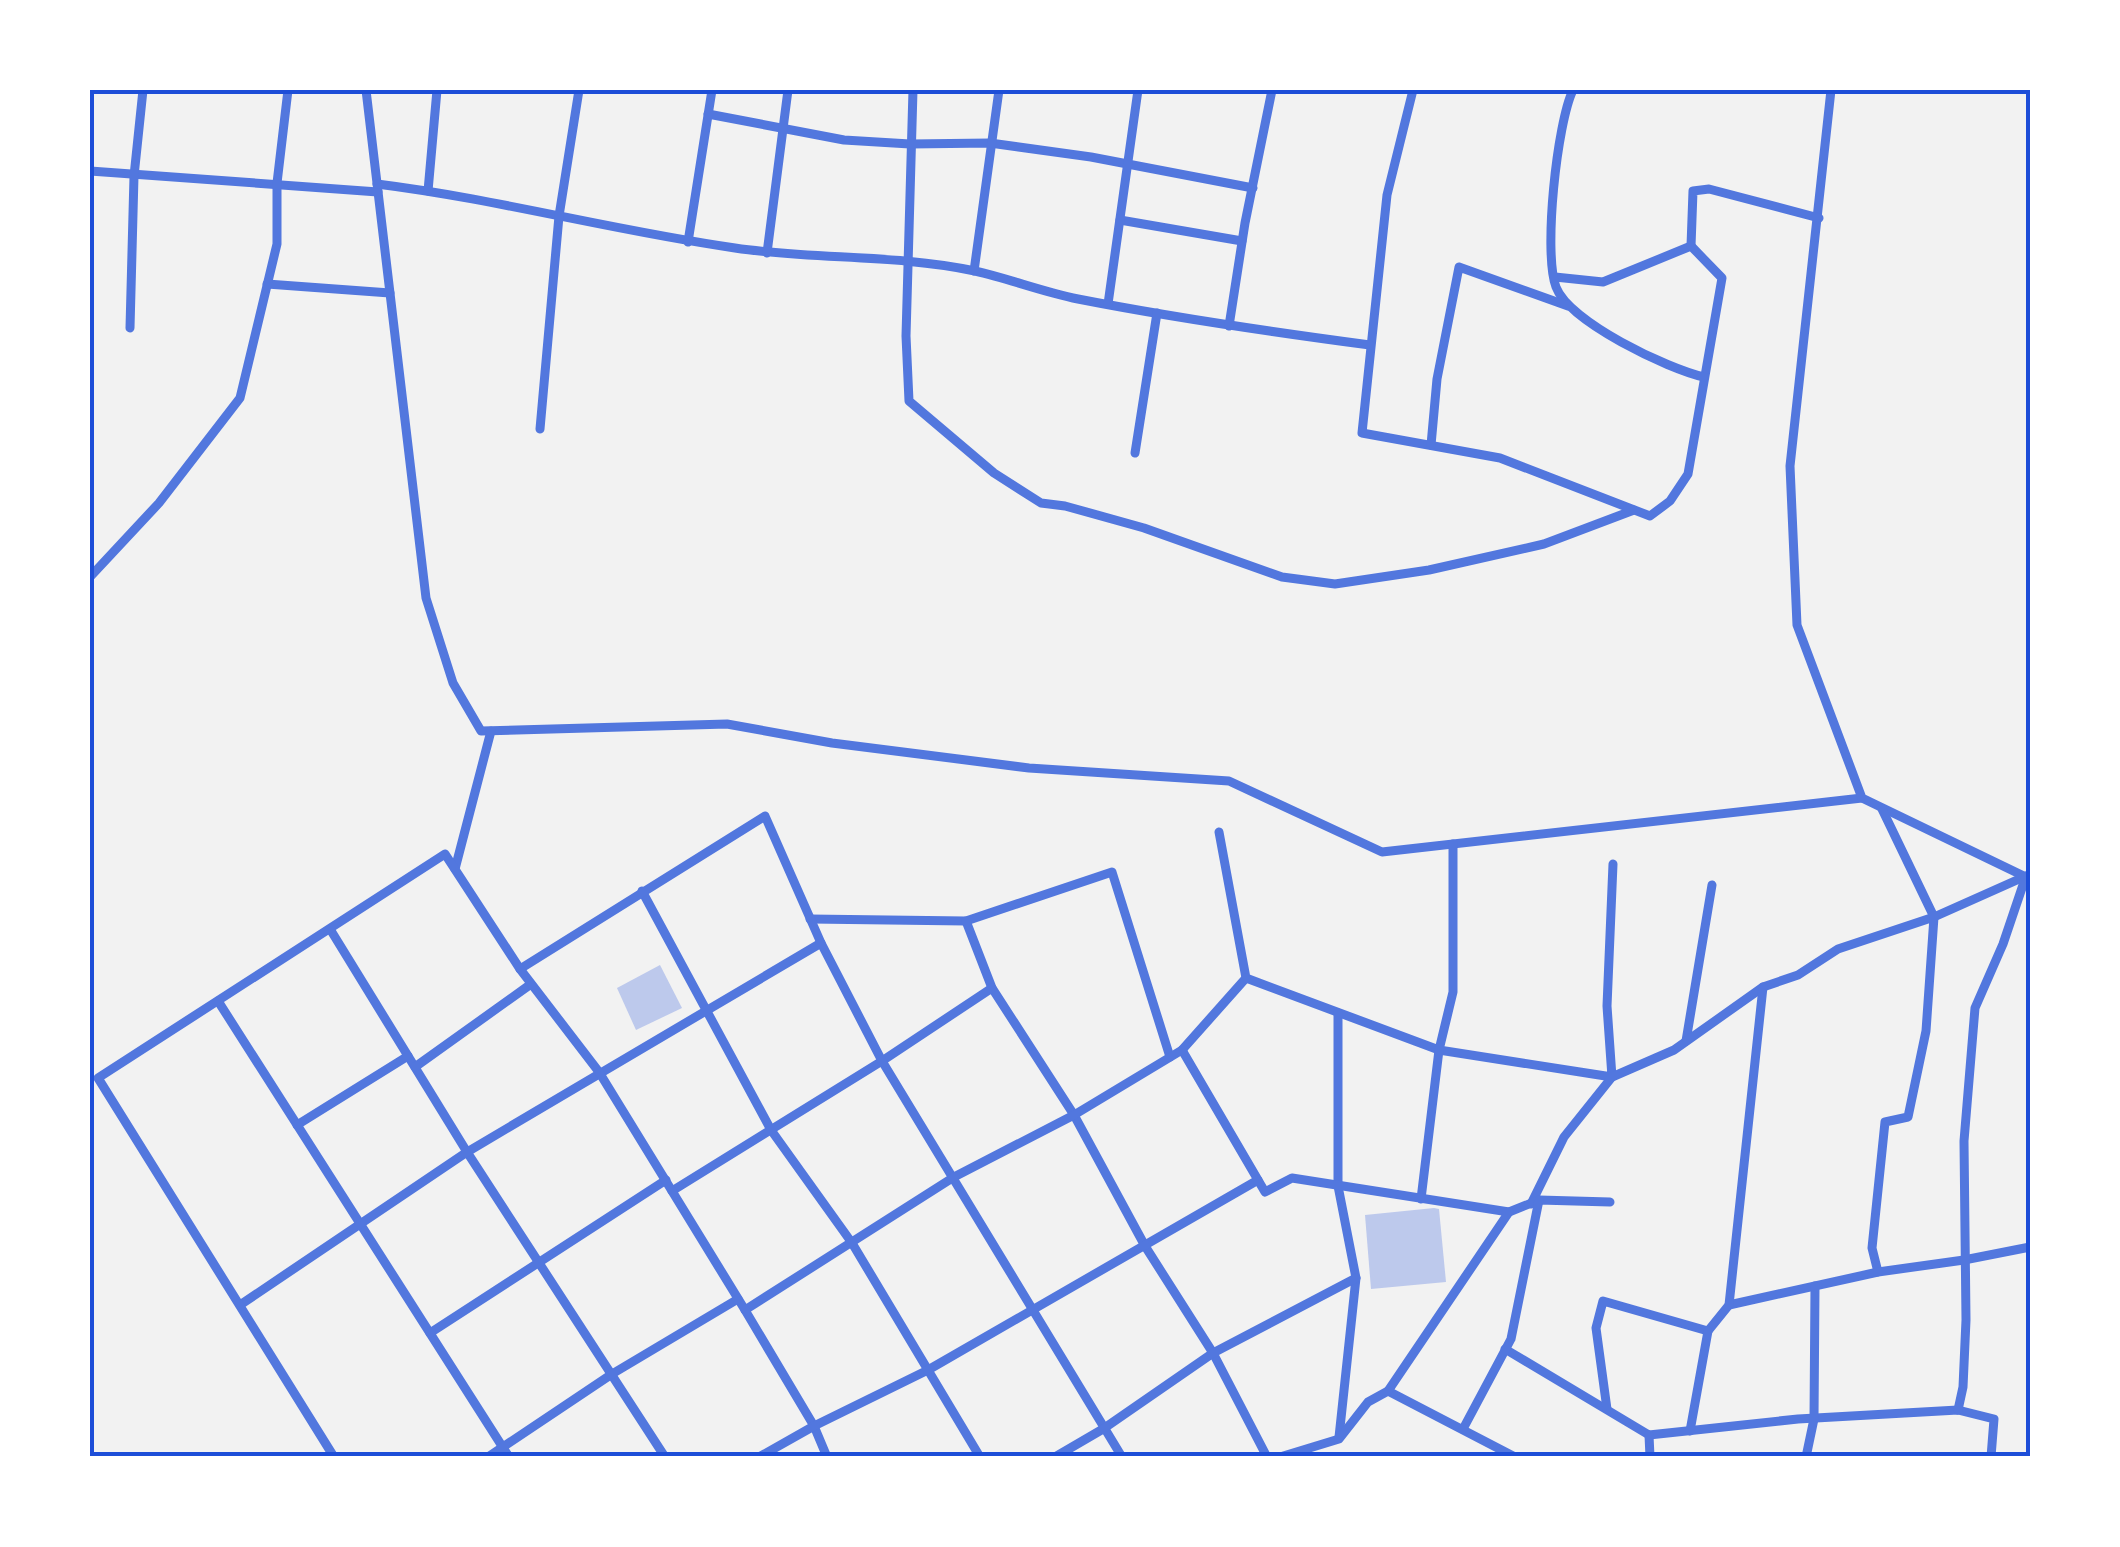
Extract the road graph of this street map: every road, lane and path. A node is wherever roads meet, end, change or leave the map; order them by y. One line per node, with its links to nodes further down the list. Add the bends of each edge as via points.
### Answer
1 (144, 90): 21 (street)
2 (288, 90): 22 (street)
3 (366, 90): 23 (street)
4 (438, 90): 25 (street)
5 (579, 90): 26 (street)
6 (712, 90): 15 (street)
7 (788, 90): 16 (street)
8 (913, 90): 18 (street)
9 (998, 90): 17 (street)
10 (1138, 90): 19 (street)
11 (1272, 90): 24 (street)
12 (1413, 90): 43 (street, via 1388,195)
13 (1573, 90): 35 (street, via 1555,161)
14 (1831, 90): 27 (street)
15 (708, 114): 16 (street); 30 (street)
16 (784, 130): 18 (street); 32 (street)
17 (990, 143): 18 (street); 19 (street); 34 (street)
18 (910, 144): 33 (street)
19 (1128, 164): 24 (street); 28 (street)
20 (90, 172): 21 (street)
21 (134, 176): 22 (street); 42 (street)
22 (277, 183): 23 (street); 36 (street, via 277,244)
23 (377, 188): 25 (street); 37 (street)
24 (1254, 188): 29 (street)
25 (428, 190): 26 (street)
26 (559, 216): 30 (street); 45 (street)
27 (1819, 218): 31 (street, via 1709,189 1692,191); 51 (street, via 1790,466 1797,625)
28 (1120, 220): 29 (street); 38 (street)
29 (1242, 241): 41 (street)
30 (688, 242): 32 (street)
31 (1691, 246): 35 (street, via 1602,282); 44 (street, via 1722,278)
32 (768, 253): 33 (street)
33 (909, 262): 34 (street); 48 (street, via 909,401 1041,503 1144,528 1282,577 1335,584 1544,544)
34 (974, 271): 38 (street)
35 (1554, 277): 39 (street)
36 (268, 284): 37 (street); 49 (street, via 240,398)
37 (390, 293): 50 (street, via 426,598 452,683 481,731)
38 (1108, 304): 40 (street)
39 (1570, 307): 44 (street, via 1596,327); 46 (street, via 1459,267)
40 (1157, 313): 41 (street); 47 (street)
41 (1229, 326): 43 (street)
42 (130, 328)
43 (1370, 344): 46 (street, via 1362,433)
44 (1704, 377): 48 (street, via 1688,474 1650,516)
45 (540, 429)
46 (1430, 446): 48 (street, via 1500,458)
47 (1135, 453)
48 (1634, 510)
49 (90, 577)
50 (491, 731): 54 (street, via 727,724 1029,768 1229,781 1382,852); 56 (street)
51 (1862, 798): 52 (street); 54 (street)
52 (1882, 807): 57 (street); 60 (street)
53 (1218, 832): 66 (street)
54 (1453, 844): 75 (street, via 1453,992)
55 (1613, 864): 81 (street)
56 (455, 869): 63 (street, via 446,854); 65 (street)
57 (2028, 878): 60 (street); 99 (street, via 1975,1008 1964,1142)
58 (1712, 885): 73 (street)
59 (642, 891): 61 (street, via 765,816); 65 (street); 71 (street)
60 (1934, 917): 68 (street, via 1838,949); 101 (street, via 1926,1030 1908,1117 1885,1122 1872,1248)
61 (810, 920): 62 (street); 64 (street)
62 (966, 921): 69 (street); 77 (street, via 1112,872)
63 (330, 928): 70 (street); 76 (street)
64 (821, 943): 71 (street); 78 (street)
65 (520, 969): 67 (street)
66 (1246, 978): 72 (street); 74 (street)
67 (531, 984): 79 (street); 80 (street)
68 (1763, 987): 73 (street); 106 (street)
69 (992, 988): 78 (street); 82 (street)
70 (218, 1001): 83 (street); 105 (street, via 98,1078)
71 (707, 1009): 80 (street); 84 (street)
72 (1338, 1012): 75 (street); 89 (street)
73 (1686, 1041): 81 (street)
74 (1182, 1050): 77 (street); 88 (street)
75 (1439, 1050): 81 (street); 91 (street)
76 (408, 1056): 79 (street); 83 (street)
77 (1170, 1057): 82 (street)
78 (882, 1061): 84 (street); 86 (street)
79 (415, 1067): 85 (street)
80 (599, 1072): 85 (street); 87 (street)
81 (1612, 1077): 92 (street, via 1564,1136)
82 (1074, 1114): 86 (street); 97 (street)
83 (297, 1125): 95 (street)
84 (771, 1130): 90 (street); 96 (street)
85 (467, 1152): 95 (street); 100 (street)
86 (954, 1177): 96 (street); 107 (street)
87 (666, 1180): 90 (street); 100 (street)
88 (1258, 1180): 89 (street, via 1265,1192 1292,1178); 97 (street)
89 (1338, 1186): 91 (street); 102 (street)
90 (672, 1190): 104 (street)
91 (1421, 1199): 94 (street)
92 (1535, 1202): 93 (street); 94 (street); 111 (street)
93 (1610, 1202)
94 (1510, 1212): 115 (street)
95 (360, 1224): 105 (street); 110 (street)
96 (852, 1242): 108 (street); 113 (street)
97 (1145, 1246): 107 (street); 112 (street)
98 (2030, 1247): 99 (street)
99 (1964, 1260): 101 (street); 117 (street)
100 (538, 1261): 110 (street); 114 (street)
101 (1878, 1272): 103 (street)
102 (1356, 1278): 112 (street); 124 (street)
103 (1815, 1286): 106 (street); 118 (street)
104 (738, 1298): 108 (street); 114 (street)
105 (240, 1305): 126 (street)
106 (1729, 1306): 109 (street)
107 (1034, 1307): 113 (street); 120 (street)
108 (745, 1310): 119 (street)
109 (1708, 1331): 116 (street, via 1603,1300 1596,1328); 122 (street)
110 (430, 1333): 125 (street)
111 (1505, 1349): 116 (street); 121 (street)
112 (1213, 1354): 120 (street); 134 (street)
113 (928, 1370): 119 (street); 131 (street)
114 (612, 1374): 125 (street); 128 (street)
115 (1388, 1392): 121 (street); 124 (street, via 1368,1402)
116 (1606, 1409): 123 (street)
117 (1958, 1410): 118 (street); 139 (street, via 1994,1420)
118 (1814, 1419): 122 (street); 138 (street)
119 (814, 1426): 129 (street); 130 (street)
120 (1103, 1429): 132 (street); 133 (street)
121 (1463, 1429): 136 (street)
122 (1690, 1430): 123 (street)
123 (1649, 1435): 137 (street)
124 (1339, 1439): 135 (street)
125 (506, 1453): 127 (street)
126 (334, 1457)
127 (488, 1457)
128 (665, 1457)
129 (759, 1457)
130 (828, 1457)
131 (980, 1457)
132 (1055, 1457)
133 (1122, 1457)
134 (1268, 1457)
135 (1280, 1457)
136 (1515, 1457)
137 (1650, 1457)
138 (1806, 1457)
139 (1991, 1457)

